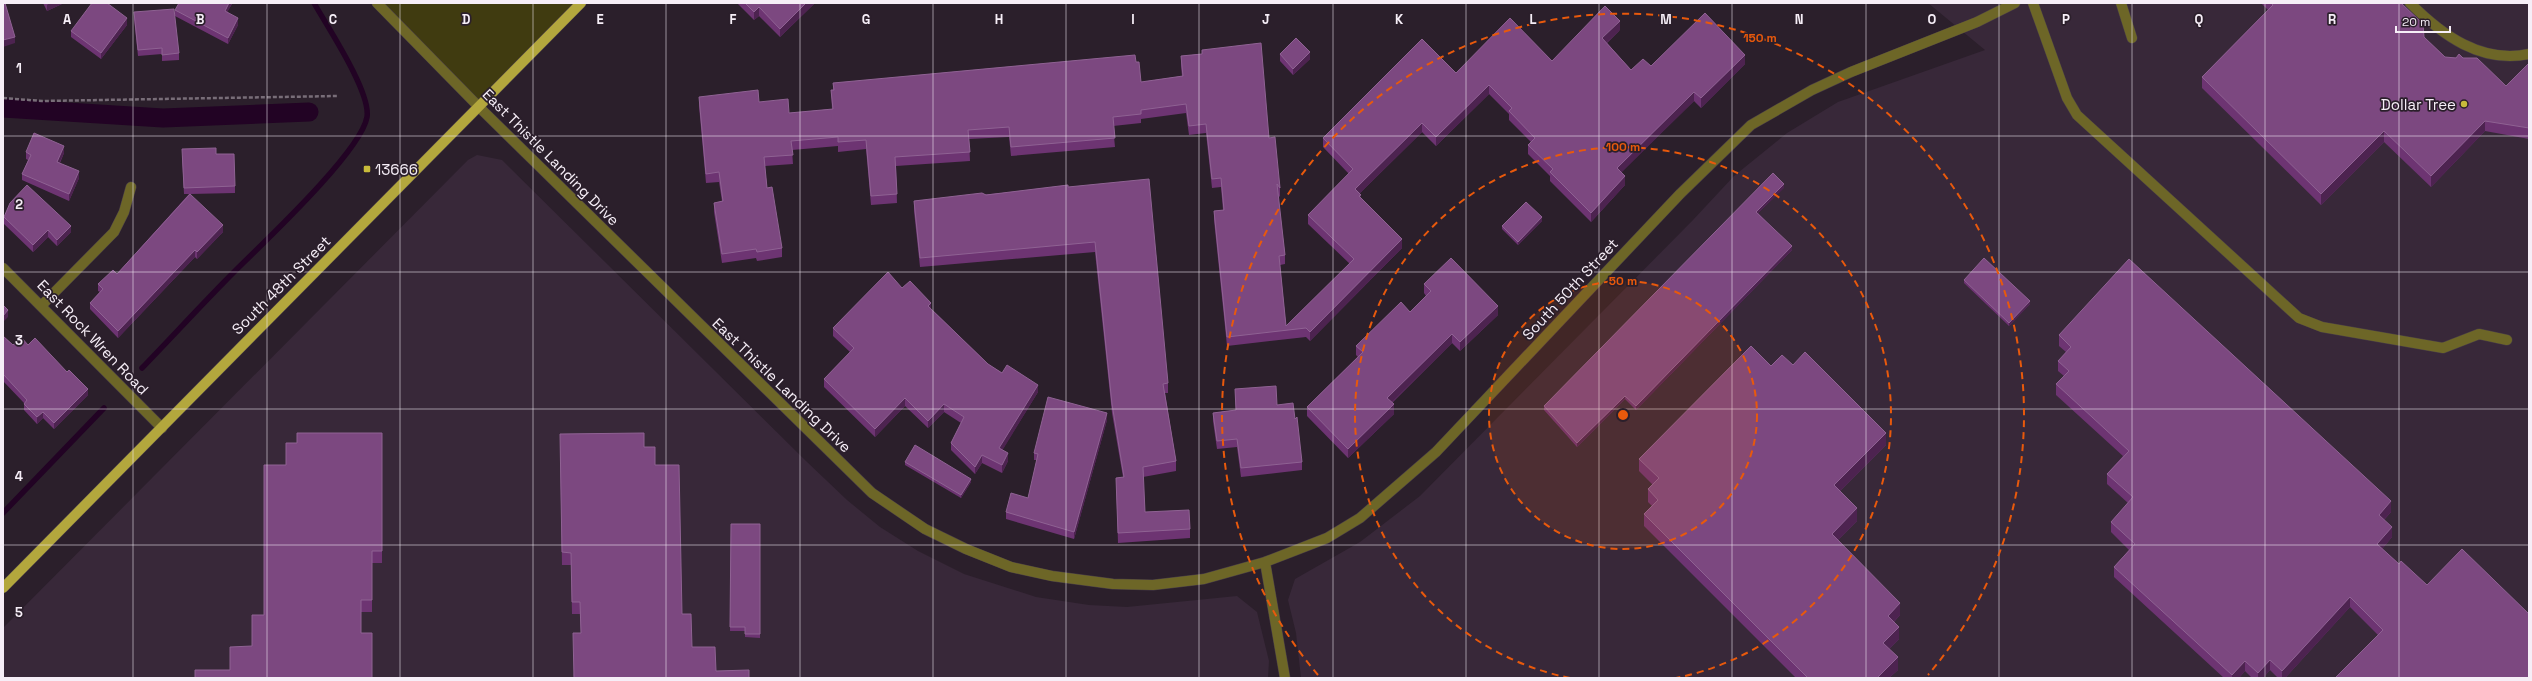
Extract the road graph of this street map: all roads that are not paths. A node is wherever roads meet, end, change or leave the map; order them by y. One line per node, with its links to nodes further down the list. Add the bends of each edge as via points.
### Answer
1 (377, 3): 9 (street, East Thistle Landing Drive)
2 (581, 3): 9 (main road, South 48th Street)
3 (2015, 3): 15 (street, South 50th Street, via 1977,22 1812,90 1751,125 1680,194 1436,452 1360,518 1327,538)
4 (2033, 3): 13 (street, via 2067,98 2077,115 2299,318 2322,327 2443,348 2479,334)
5 (2121, 3): 7 (street)
6 (2410, 3): 8 (street, via 2435,28 2459,44 2493,55)
7 (2132, 38)
8 (2529, 54)
9 (479, 107): 14 (main road, South 48th Street); 15 (street, East Thistle Landing Drive, via 830,454 872,493 925,529 966,550 1011,567 1052,576 1113,584 1154,585 1204,579)
10 (131, 187): 12 (street, via 124,212 114,232)
11 (3, 268): 12 (street, East Rock Wren Road)
12 (41, 306): 14 (street, East Rock Wren Road)
13 (2507, 340)
14 (162, 428): 16 (main road, South 48th Street)
15 (1265, 562): 17 (street)
16 (3, 588)
17 (1285, 678)

